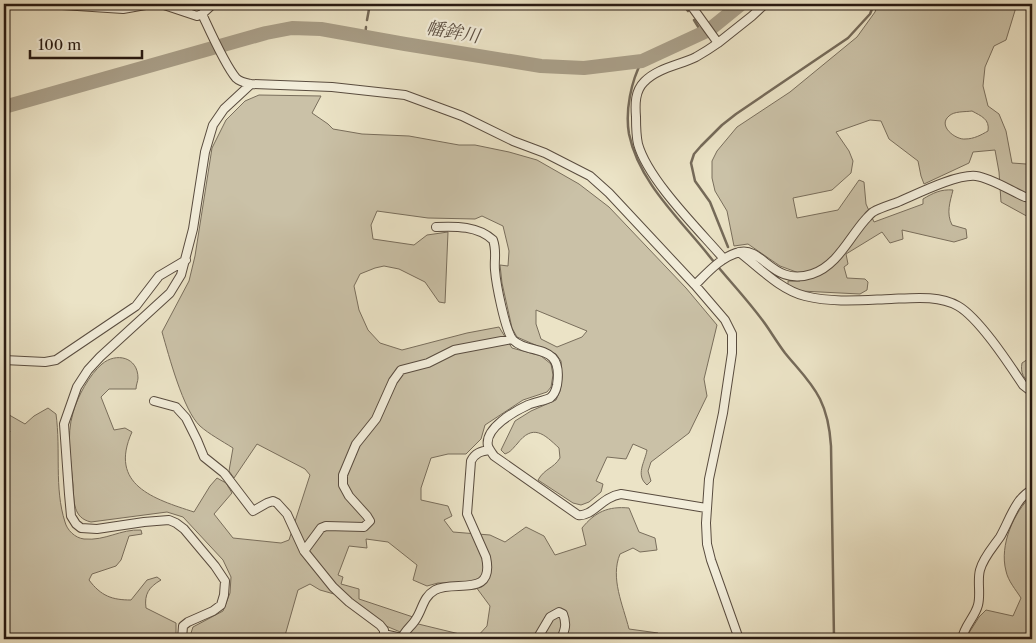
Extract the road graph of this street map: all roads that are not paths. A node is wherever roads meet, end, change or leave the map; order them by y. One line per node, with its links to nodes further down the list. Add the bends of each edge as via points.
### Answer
1 (47, 4): 2 (street, via 124,9)
2 (152, 4)
3 (161, 4): 7 (street, via 197,16)
4 (213, 4): 7 (street)
5 (690, 4): 8 (street)
6 (765, 4): 8 (street)
7 (202, 14): 9 (street, via 236,77)
8 (717, 42): 14 (street, via 696,57 650,77 639,88 635,110 638,144 652,173)
9 (251, 84): 13 (street, via 213,125 205,152); 15 (street, via 332,87 405,95 545,153 590,176 610,193)
10 (1032, 198): 12 (street, via 980,177 958,178 872,212 839,254 816,273 806,276 781,274 752,253)
11 (436, 227): 16 (street, via 462,227 493,240 498,292)
12 (739, 252): 14 (street); 18 (street, via 779,283 803,296 842,300 920,298 954,304 974,319 1023,385)
13 (186, 260): 17 (street, via 160,276 136,306 56,360); 26 (street, via 181,276 170,292 88,370 77,387 64,429 68,494 71,516 76,524 81,528 97,529 164,521 176,523 189,534 225,580 221,605 183,626)
14 (722, 261): 15 (street)
15 (694, 284): 22 (street, via 725,320 733,343)
16 (512, 339): 20 (street, via 551,356 558,374 557,385 550,397 528,405 494,428 488,440); 23 (street, via 454,350 401,370 376,419 356,444 343,475 343,485 349,496 370,521 364,527 321,528)
17 (4, 360)
18 (1032, 392)
19 (154, 401): 23 (street, via 176,408 186,418 204,457 224,474 253,511 272,502 287,514)
20 (490, 450): 22 (street, via 522,477 578,515 588,514 603,500 621,494); 25 (street, via 480,452 471,461 466,504 466,514 486,558 484,576 475,586 446,585 427,595)
21 (1032, 490): 30 (street, via 1014,510 985,558 980,570 979,604)
22 (706, 508): 29 (street, via 711,560)
23 (304, 551): 24 (street, via 333,587 380,625 384,630)
24 (382, 637): 25 (street, via 388,634)
25 (404, 638)
26 (182, 639)
27 (537, 639): 28 (street, via 550,617 559,612 566,620)
28 (561, 639)
29 (739, 639)
30 (962, 639)

